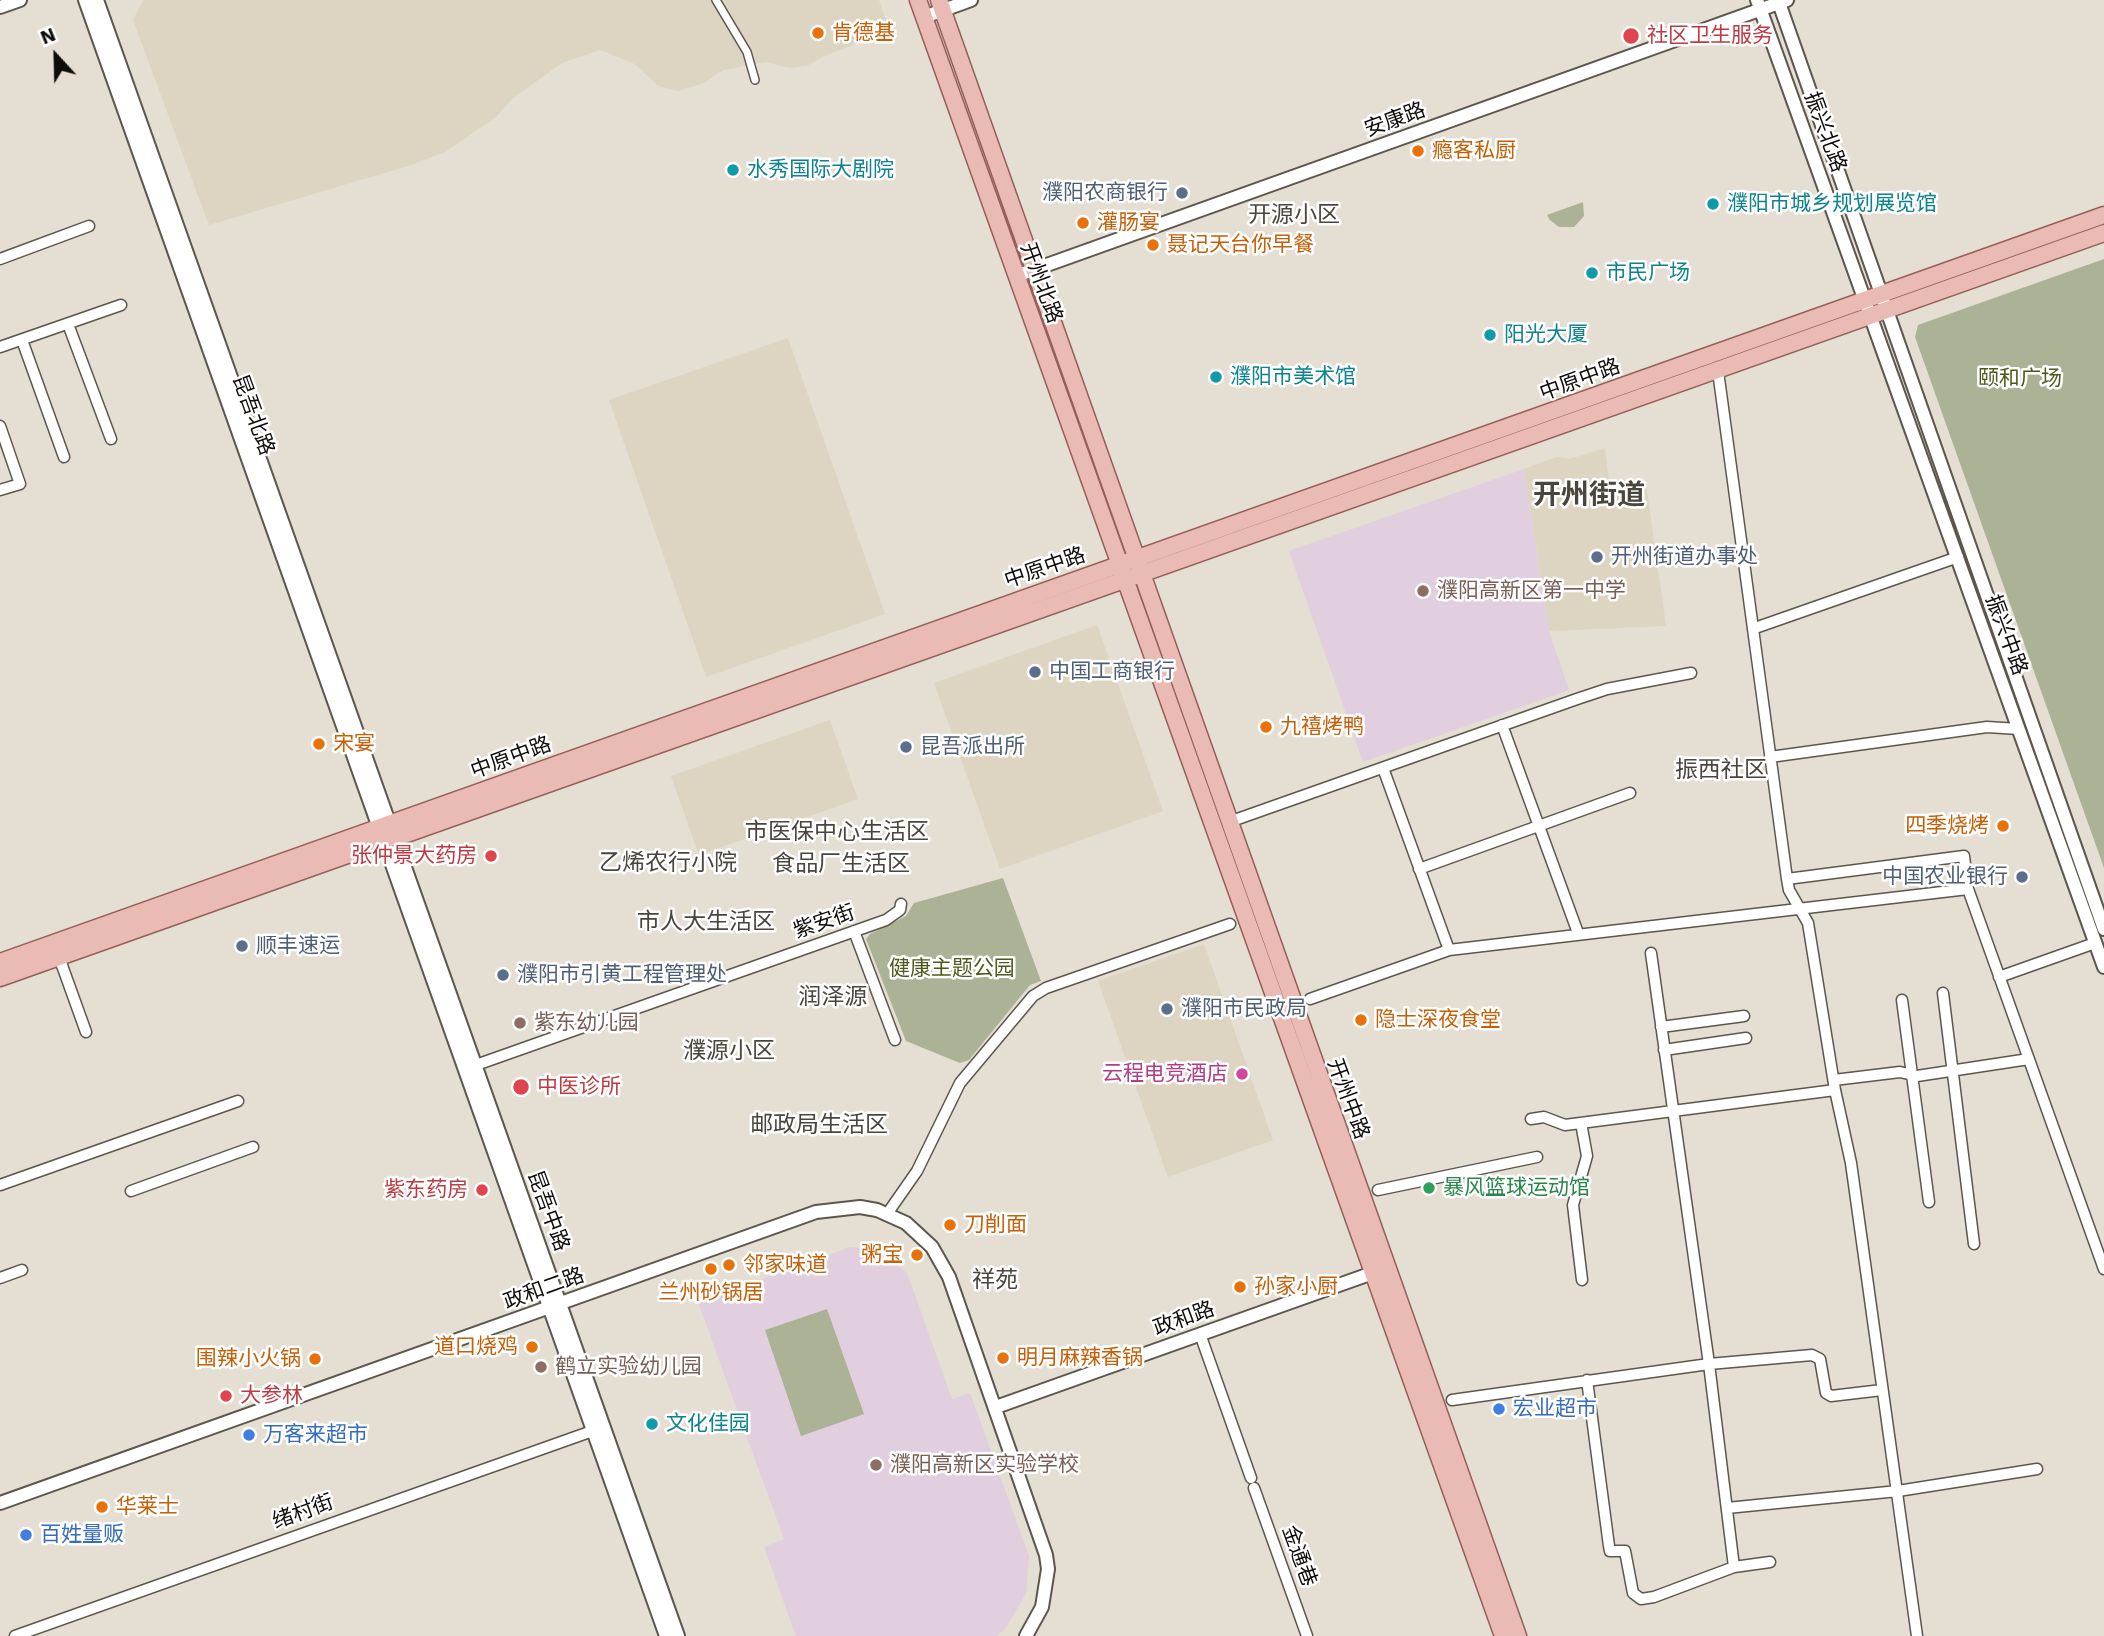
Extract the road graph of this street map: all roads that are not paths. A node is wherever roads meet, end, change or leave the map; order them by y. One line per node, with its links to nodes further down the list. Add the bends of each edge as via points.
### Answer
1 (20, 0): 10 (street)
2 (85, 0): 46 (street, 昆吾北路)
3 (97, 0): 46 (street, 昆吾北路)
4 (716, 0): 12 (street, via 747,52)
5 (918, 0): 11 (main road, 开州北路)
6 (971, 0): 8 (street)
7 (1782, 1): 9 (street, 安康路); 19 (street, 振兴北路)
8 (941, 5): 11 (street); 17 (main road, 开州北路)
9 (1759, 5): 17 (street, 安康路); 20 (street, 振兴北路)
10 (0, 7)
11 (924, 18): 18 (main road, 开州北路)
12 (755, 80)
13 (2104, 215): 19 (main road, 中原中路)
14 (89, 226): 16 (street)
15 (2104, 233): 22 (main road, 中原中路)
16 (0, 259)
17 (1035, 269): 18 (street, 安康路); 32 (main road, 开州北路)
18 (1016, 276): 34 (main road, 开州北路)
19 (1882, 295): 20 (main road, 中原中路); 22 (street, 振兴北路)
20 (1865, 300): 23 (street, 振兴北路); 32 (main road, 中原中路)
21 (121, 305): 24 (street)
22 (1887, 311): 23 (main road, 中原中路); 53 (street, 振兴中路)
23 (1870, 317): 27 (main road, 中原中路); 33 (street, 振兴中路)
24 (68, 324): 25 (street); 29 (street)
25 (22, 340): 26 (street); 30 (street)
26 (0, 348)
27 (1718, 371): 35 (main road, 中原中路); 37 (street)
28 (0, 426): 31 (street, via 20,484)
29 (111, 439)
30 (64, 457)
31 (0, 490)
32 (1138, 557): 34 (main road, 中原中路); 35 (main road, 开州北路)
33 (1958, 557): 37 (street); 40 (street, 振兴中路)
34 (1119, 564): 36 (main road, 开州北路); 46 (main road, 中原中路)
35 (1144, 573): 36 (main road, 中原中路); 44 (main road, 开州中路)
36 (1125, 580): 46 (main road, 中原中路); 92 (main road, 开州中路)
37 (1755, 628): 41 (street)
38 (1691, 673): 39 (street, via 1607,689)
39 (1502, 726): 42 (street); 45 (street)
40 (2020, 729): 41 (street, via 1987,727); 56 (street, 振兴中路)
41 (1770, 757): 48 (street)
42 (1383, 768): 44 (street); 47 (street)
43 (1630, 793): 45 (street)
44 (1229, 822): 92 (main road, 开州中路)
45 (1538, 826): 47 (street); 55 (street)
46 (387, 833): 59 (main road, 中原中路); 60 (main road, 中原中路); 74 (street, 昆吾中路); 95 (street, 昆吾中路)
47 (1419, 869): 57 (street)
48 (1787, 879): 49 (street, via 1964,856); 51 (street)
49 (1968, 889): 51 (street); 62 (street)
50 (901, 904): 54 (street, 紫安街, via 886,920)
51 (1803, 910): 55 (street); 77 (street)
52 (1230, 924): 88 (street, via 1033,996 960,1083 917,1171)
53 (2104, 929)
54 (855, 931): 71 (street); 74 (street, 紫安街)
55 (1578, 933): 57 (street)
56 (2095, 943): 61 (street, 振兴中路); 62 (street)
57 (1449, 950): 65 (street)
58 (1651, 953): 68 (street)
59 (59, 957): 63 (main road, 中原中路); 69 (street)
60 (0, 962)
61 (2104, 967)
62 (1999, 976): 73 (street)
63 (0, 978)
64 (1943, 993): 75 (street)
65 (1310, 999)
66 (1902, 1000): 76 (street)
67 (1744, 1016): 68 (street)
68 (1661, 1027): 72 (street)
69 (86, 1032)
70 (1746, 1038): 72 (street)
71 (895, 1040)
72 (1664, 1051): 79 (street)
73 (2029, 1059): 75 (street); 90 (street)
74 (475, 1065): 95 (street, 昆吾中路)
75 (1952, 1072): 76 (street); 89 (street)
76 (1912, 1075): 77 (street, via 1900,1072); 87 (street)
77 (1834, 1085): 79 (street); 99 (street, via 1862,1226)
78 (238, 1101): 84 (street)
79 (1672, 1110): 81 (street); 97 (street)
80 (1531, 1119): 81 (street)
81 (1581, 1123): 94 (street, via 1587,1156 1573,1205)
82 (253, 1147): 86 (street)
83 (1536, 1157): 85 (street)
84 (0, 1185)
85 (1378, 1190)
86 (131, 1191)
87 (1929, 1202)
88 (887, 1214): 95 (street, 政和二路, via 860,1207 816,1212); 101 (street, 政和二路, via 923,1237 942,1263)
89 (1973, 1244)
90 (2104, 1269)
91 (22, 1270): 93 (street)
92 (1380, 1270): 96 (street, 政和路); 114 (main road, 开州中路); 115 (main road, 开州中路)
93 (0, 1278)
94 (1582, 1280)
95 (555, 1305): 102 (street, 昆吾中路); 105 (street, 政和二路)
96 (1200, 1334): 101 (street, 政和路); 113 (street, 金通巷)
97 (1709, 1364): 98 (street); 99 (street, via 1812,1355 1820,1359 1826,1394); 106 (street)
98 (1587, 1380): 100 (street); 108 (street, via 1610,1551 1625,1551 1633,1593 1640,1599 1654,1597)
99 (1882, 1390): 104 (street)
100 (1452, 1400)
101 (996, 1407): 112 (street, 政和二路, via 1048,1569 1042,1607)
102 (598, 1428): 109 (street, 绪村街); 110 (street, 昆吾中路); 111 (street, 昆吾中路)
103 (2038, 1469): 104 (street)
104 (1898, 1491): 106 (street); 116 (street)
105 (0, 1503)
106 (1727, 1508): 108 (street)
107 (1770, 1562): 108 (street)
108 (1734, 1567)
109 (15, 1636)
110 (666, 1636)
111 (678, 1636)
112 (1026, 1636)
113 (1307, 1636)
114 (1503, 1636)
115 (1518, 1636)
116 (1917, 1636)

